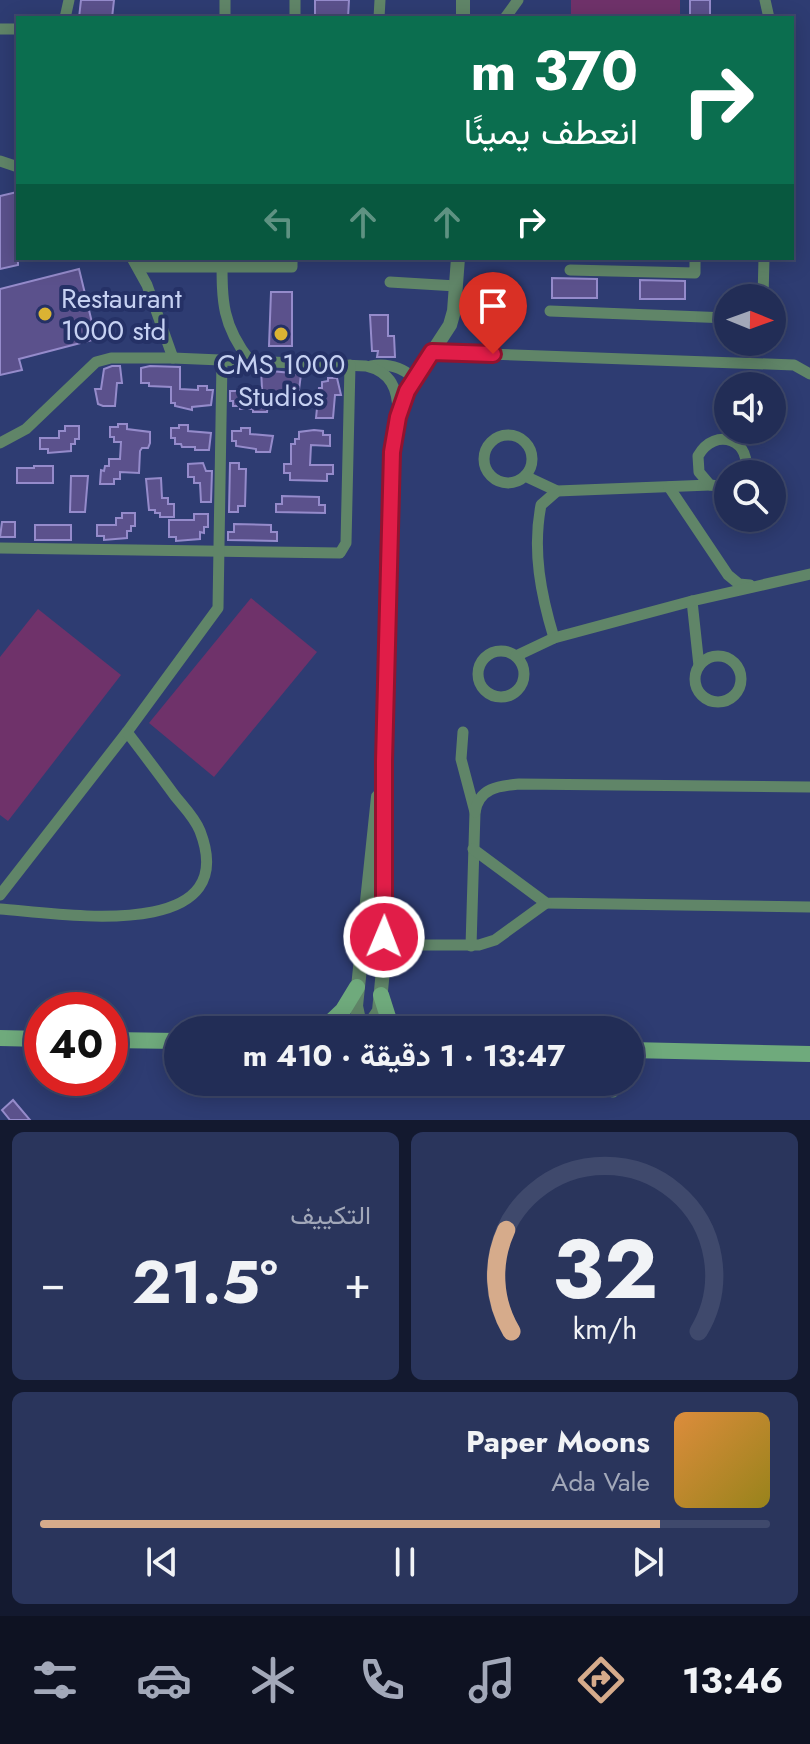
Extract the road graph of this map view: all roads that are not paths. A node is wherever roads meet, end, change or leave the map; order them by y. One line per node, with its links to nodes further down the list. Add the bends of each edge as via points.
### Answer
1 (292, 260): 6 (street, via 292,267)
2 (458, 260): 10 (street)
3 (695, 260): 7 (street, via 695,273)
4 (764, 260): 9 (street)
5 (135, 262): 6 (street); 14 (street)
6 (222, 263): 16 (street, via 227,325)
7 (570, 270)
8 (390, 282): 10 (street)
9 (763, 284)
10 (456, 286): 13 (street, via 450,325)
11 (550, 311): 12 (street)
12 (714, 317)
13 (432, 352): 19 (street, via 794,365); 20 (street)
14 (173, 358): 15 (street); 22 (street, via 96,362 26,429)
15 (222, 360): 16 (street); 30 (street)
16 (250, 361): 17 (street)
17 (350, 365): 18 (street); 30 (street, via 344,550)
18 (366, 366): 20 (street, via 391,366); 21 (street, via 389,378)
19 (810, 374)
20 (414, 378): 21 (street)
21 (398, 417): 39 (street, via 390,493)
22 (0, 443)
23 (746, 460): 25 (street, via 740,446 725,439 702,448 699,472)
24 (525, 476): 24 (street, via 532,462 525,442 511,435 491,441 483,456 488,473 501,482); 28 (street)
25 (710, 485): 26 (street); 27 (street)
26 (714, 485)
27 (669, 487): 28 (street); 32 (street, via 728,575 739,584)
28 (557, 491): 34 (street, via 541,505 538,534 541,591)
29 (0, 548): 30 (street)
30 (218, 553): 37 (street, via 216,611)
31 (810, 574): 32 (street)
32 (759, 585): 33 (street)
33 (692, 601): 34 (street); 36 (street)
34 (554, 638): 35 (street)
35 (516, 656): 35 (street, via 495,652 483,660 479,680 488,693 510,695 522,685 524,669)
36 (699, 666): 36 (street, via 696,687 705,698 719,702 738,691 741,676 727,658 711,657)
37 (127, 732): 43 (street); 46 (street, via 200,831 205,869 198,890 165,909 126,916)
38 (463, 732): 41 (street, via 461,759)
39 (384, 761): 47 (street); 48 (street)
40 (810, 787): 41 (street, via 519,784 490,789)
41 (475, 812): 42 (street)
42 (473, 849): 44 (street); 50 (street)
43 (0, 895)
44 (546, 903): 45 (street); 50 (street, via 495,940)
45 (810, 907)
46 (0, 909)
47 (363, 937): 48 (street); 51 (street)
48 (384, 937): 49 (street); 52 (street)
49 (412, 945): 50 (street); 52 (street)
50 (471, 946)
51 (360, 960): 52 (street); 53 (street)
52 (384, 960): 54 (street)
53 (357, 987): 55 (main road); 56 (street)
54 (381, 995): 57 (street); 58 (main road)
55 (337, 1016)
56 (357, 1016)
57 (376, 1016)
58 (388, 1016)
59 (0, 1038): 60 (main road)
60 (24, 1039)
61 (128, 1040): 62 (main road)
62 (164, 1041)
63 (644, 1050): 64 (main road)
64 (810, 1054)

